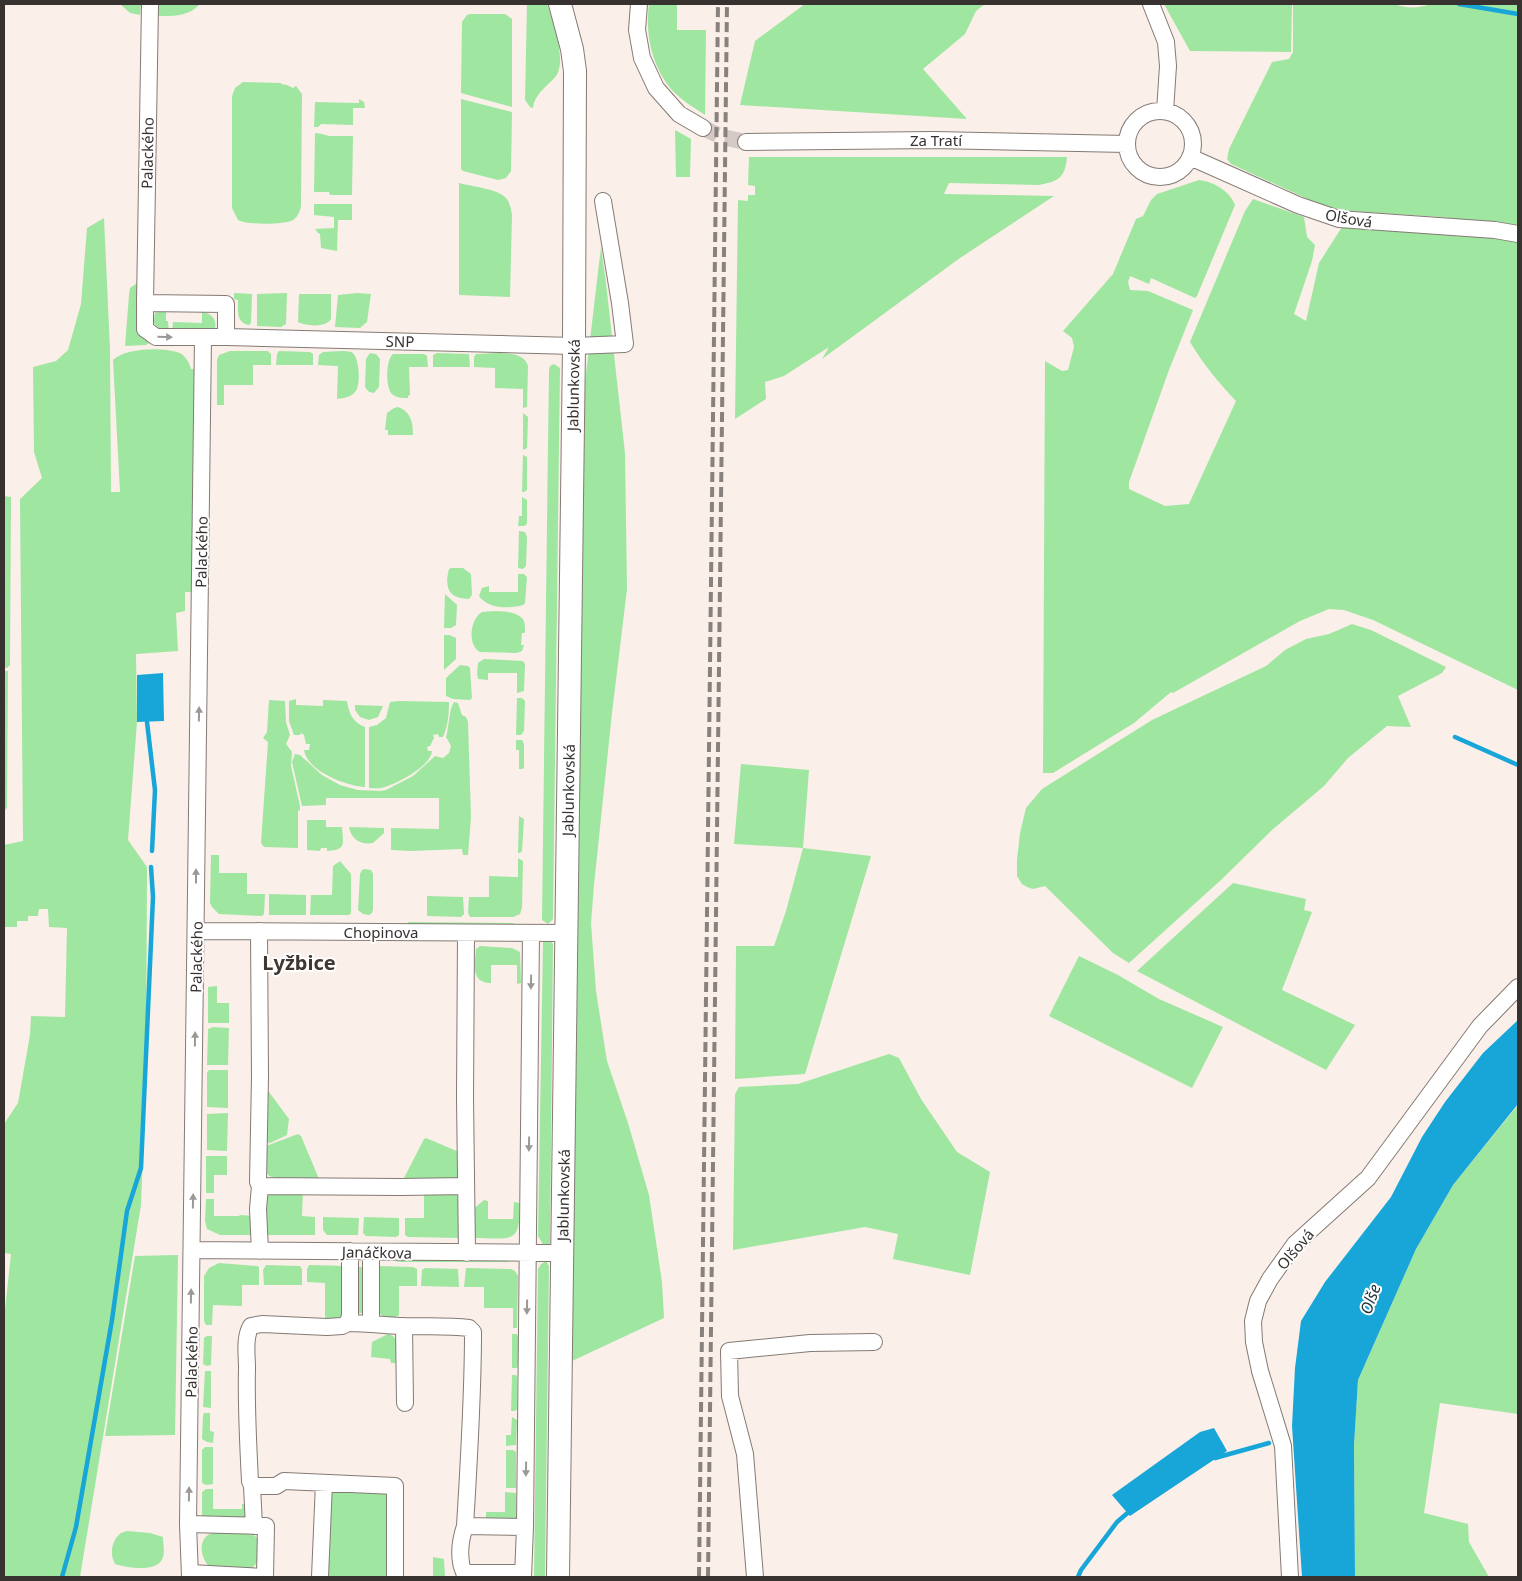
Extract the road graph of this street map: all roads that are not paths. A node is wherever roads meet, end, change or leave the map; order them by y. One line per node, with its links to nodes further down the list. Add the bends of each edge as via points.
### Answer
1 (150, 4): 12 (street, Palackého)
2 (560, 4): 15 (main road, Jablunkovská, via 572,49 574,71)
3 (639, 4): 6 (street, via 637,30 642,58 656,88 679,114)
4 (1152, 4): 5 (street, via 1166,42)
5 (1165, 111): 8 (street, via 1151,112 1138,119 1130,130); 9 (street, via 1186,123 1193,145)
6 (703, 128)
7 (746, 142): 8 (street, Za Tratí, via 934,140)
8 (1127, 144): 9 (street, via 1129,156 1147,174 1167,176 1184,166)
9 (1190, 157): 11 (street, Olšová, via 1298,205 1339,219)
10 (603, 201): 15 (street, SNP, via 625,344)
11 (1518, 234)
12 (145, 303): 13 (street, via 226,304); 14 (street, Palackého, one-way to 14, via 146,329 156,337)
13 (226, 337): 14 (street, SNP); 15 (street, SNP)
14 (203, 338): 16 (street, Palackého, one-way to 14)
15 (574, 346): 20 (main road, Jablunkovská)
16 (196, 931): 17 (street, Chopinova); 24 (street, Palackého, one-way to 16)
17 (259, 931): 18 (street, Chopinova); 22 (street)
18 (466, 933): 19 (street, Chopinova); 23 (street)
19 (531, 933): 20 (street, Chopinova); 30 (street, one-way to 30)
20 (566, 933): 29 (main road, Jablunkovská)
21 (1518, 987): 50 (street, Olšová, via 1480,1026 1368,1178 1296,1244 1270,1279 1258,1302 1253,1321 1254,1342 1283,1446)
22 (260, 1186): 23 (street); 25 (street)
23 (466, 1186): 28 (street)
24 (192, 1250): 25 (street, Janáčkova); 38 (street, Palackého, one-way to 24)
25 (260, 1250): 26 (street, Janáčkova)
26 (350, 1251): 27 (street, Janáčkova); 31 (street)
27 (372, 1252): 28 (street, Janáčkova); 32 (street)
28 (467, 1252): 30 (street, Janáčkova)
29 (562, 1253): 30 (street, Janáčkova); 48 (main road, Jablunkovská)
30 (528, 1254): 41 (street, one-way to 41)
31 (348, 1323): 32 (street); 37 (street, via 327,1327 262,1324 252,1326 248,1331 246,1404)
32 (371, 1324): 33 (street)
33 (404, 1326): 35 (street); 40 (street, via 463,1327 473,1332)
34 (874, 1342): 49 (street, via 810,1343 729,1351 730,1396 745,1454)
35 (405, 1403)
36 (324, 1483): 37 (street, via 284,1482 276,1486); 46 (street); 47 (street, via 395,1486)
37 (252, 1486): 39 (street)
38 (188, 1524): 39 (street); 42 (street, Palackého)
39 (254, 1526): 45 (street, via 266,1526 265,1577)
40 (465, 1526): 41 (street); 43 (street, via 460,1564)
41 (525, 1528): 44 (street)
42 (190, 1575): 45 (street)
43 (465, 1575): 44 (street)
44 (523, 1575)
45 (252, 1577)
46 (320, 1577)
47 (395, 1577)
48 (558, 1577)
49 (756, 1577)
50 (1290, 1577)

